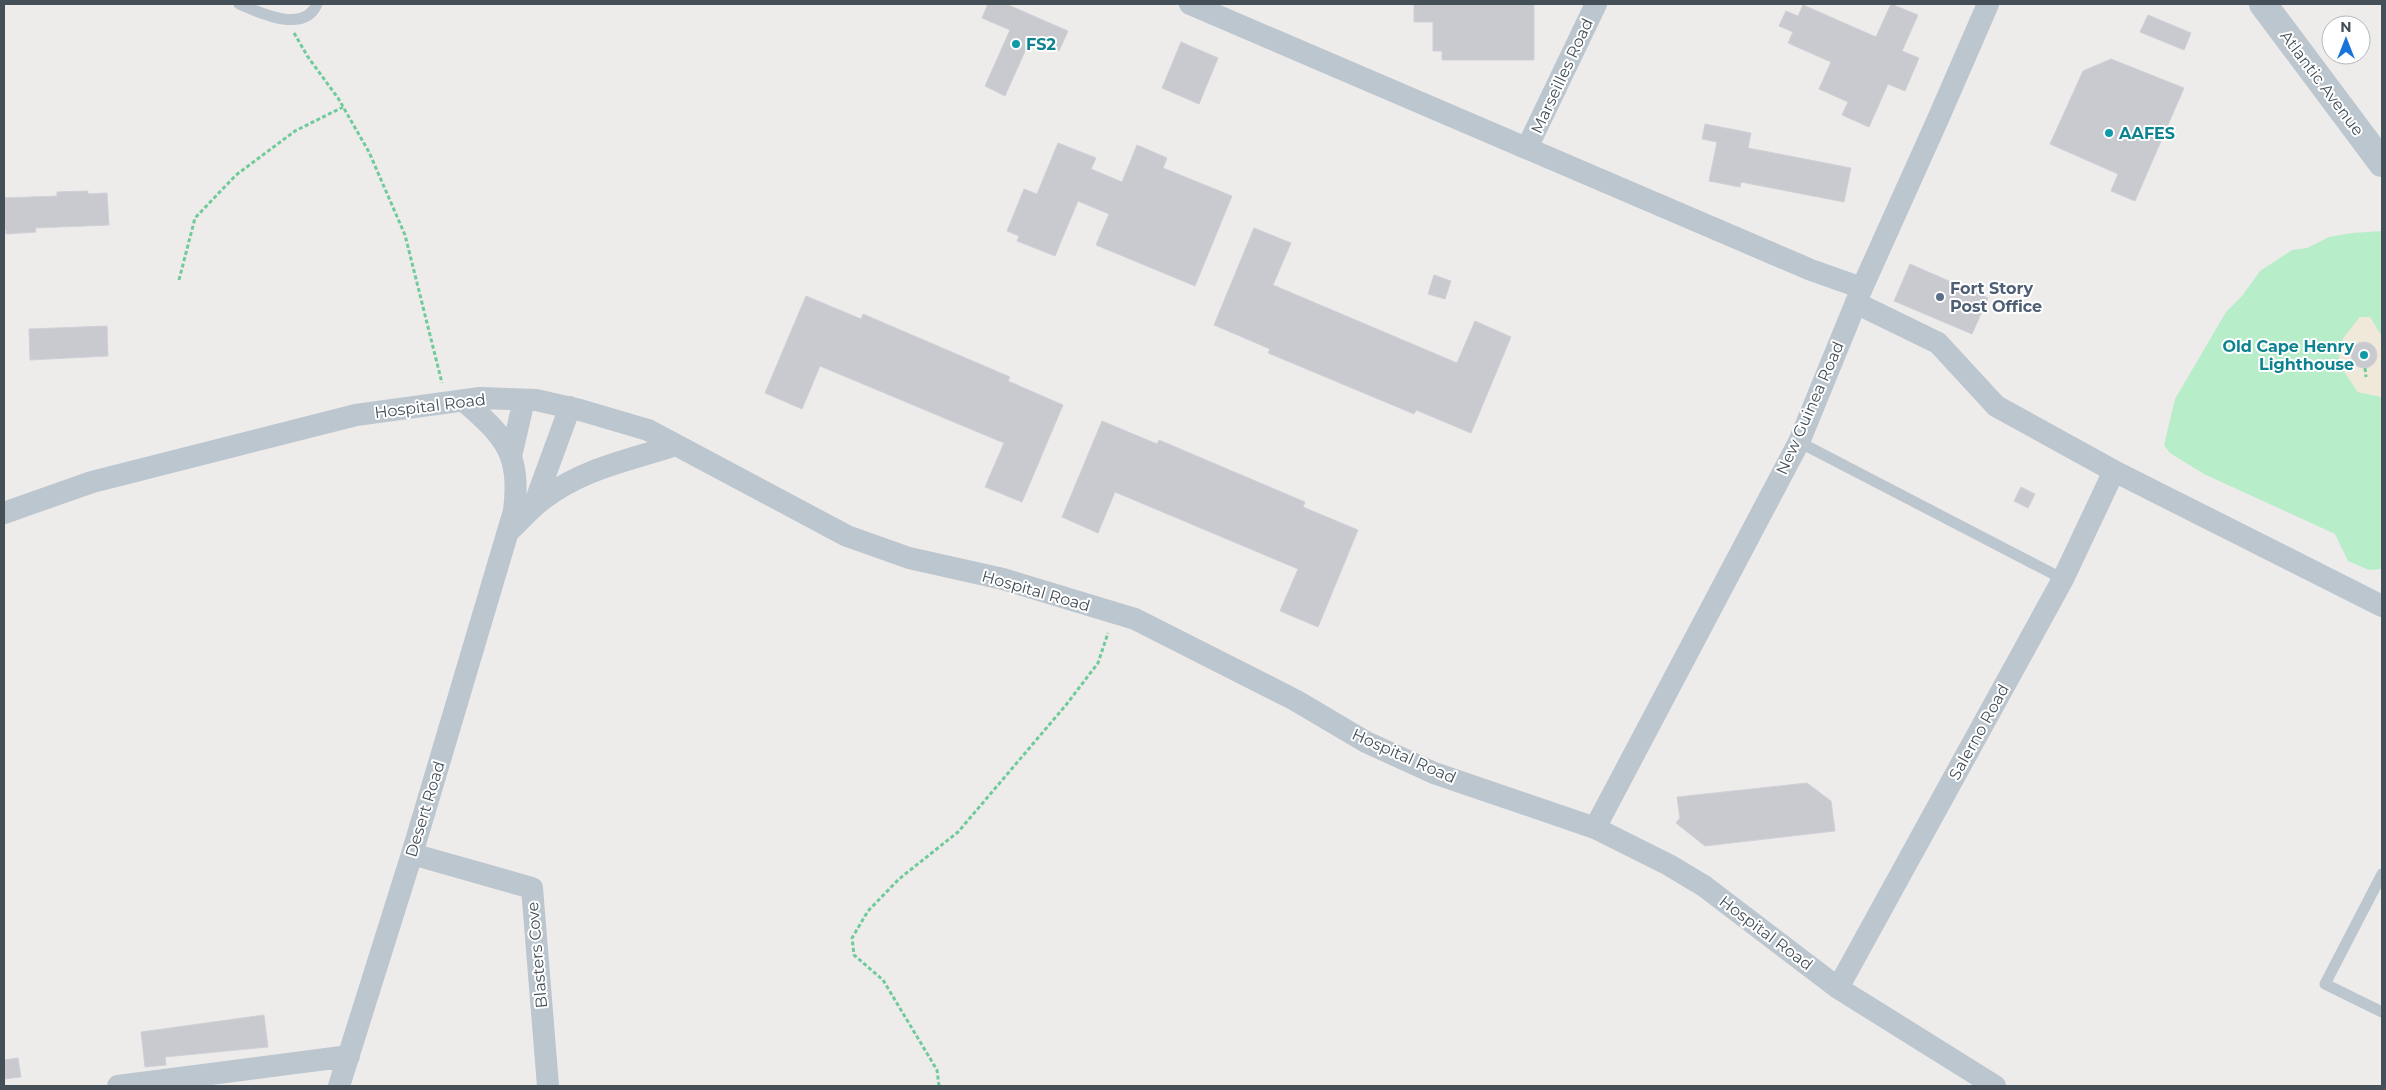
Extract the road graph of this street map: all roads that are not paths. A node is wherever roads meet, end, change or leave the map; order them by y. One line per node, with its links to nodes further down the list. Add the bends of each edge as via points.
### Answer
1 (239, 4): 2 (lane, via 266,16 287,20 310,14)
2 (317, 4)
3 (1190, 4): 7 (street)
4 (1596, 4): 10 (street, Marseilles Road)
5 (1988, 4): 12 (street, New Guinea Road)
6 (2262, 4): 8 (street, Atlantic Avenue)
7 (1217, 9): 10 (street)
8 (2359, 133): 9 (street); 11 (street, Atlantic Avenue)
9 (2382, 146)
10 (1528, 148): 12 (street, via 1811,270)
11 (2382, 163)
12 (1859, 295): 16 (street, New Guinea Road); 19 (street, via 1938,343 1996,406)
13 (524, 400): 14 (street, Hospital Road, via 480,398); 15 (street, Hospital Road); 18 (street, Desert Road)
14 (455, 402): 18 (street, Desert Road, via 495,428); 21 (street, Hospital Road, via 356,415 92,482)
15 (570, 408): 17 (street, Hospital Road, via 648,430); 20 (street, Desert Road)
16 (1799, 442): 23 (lane); 25 (street, New Guinea Road)
17 (676, 444): 20 (street, Desert Road, via 613,463 572,480); 25 (street, Hospital Road, via 847,536 909,558 1003,580 1135,619 1295,700 1366,742 1434,773)
18 (511, 456): 22 (street, Desert Road, via 517,484)
19 (2114, 472): 23 (street, Salerno Road); 24 (street)
20 (532, 509): 22 (street, Desert Road)
21 (4, 513)
22 (509, 531): 26 (street, Desert Road)
23 (2063, 580): 28 (street, Salerno Road)
24 (2382, 606)
25 (1596, 828): 28 (street, Hospital Road, via 1704,886)
26 (412, 854): 30 (street, Desert Road); 33 (street, Blasters Cove, via 532,888)
27 (2382, 874): 29 (lane, via 2325,984)
28 (1838, 988): 34 (street, Hospital Road)
29 (2382, 1012)
30 (349, 1056): 31 (street); 32 (street, Desert Road)
31 (118, 1086)
32 (339, 1086)
33 (548, 1086)
34 (1995, 1086)

